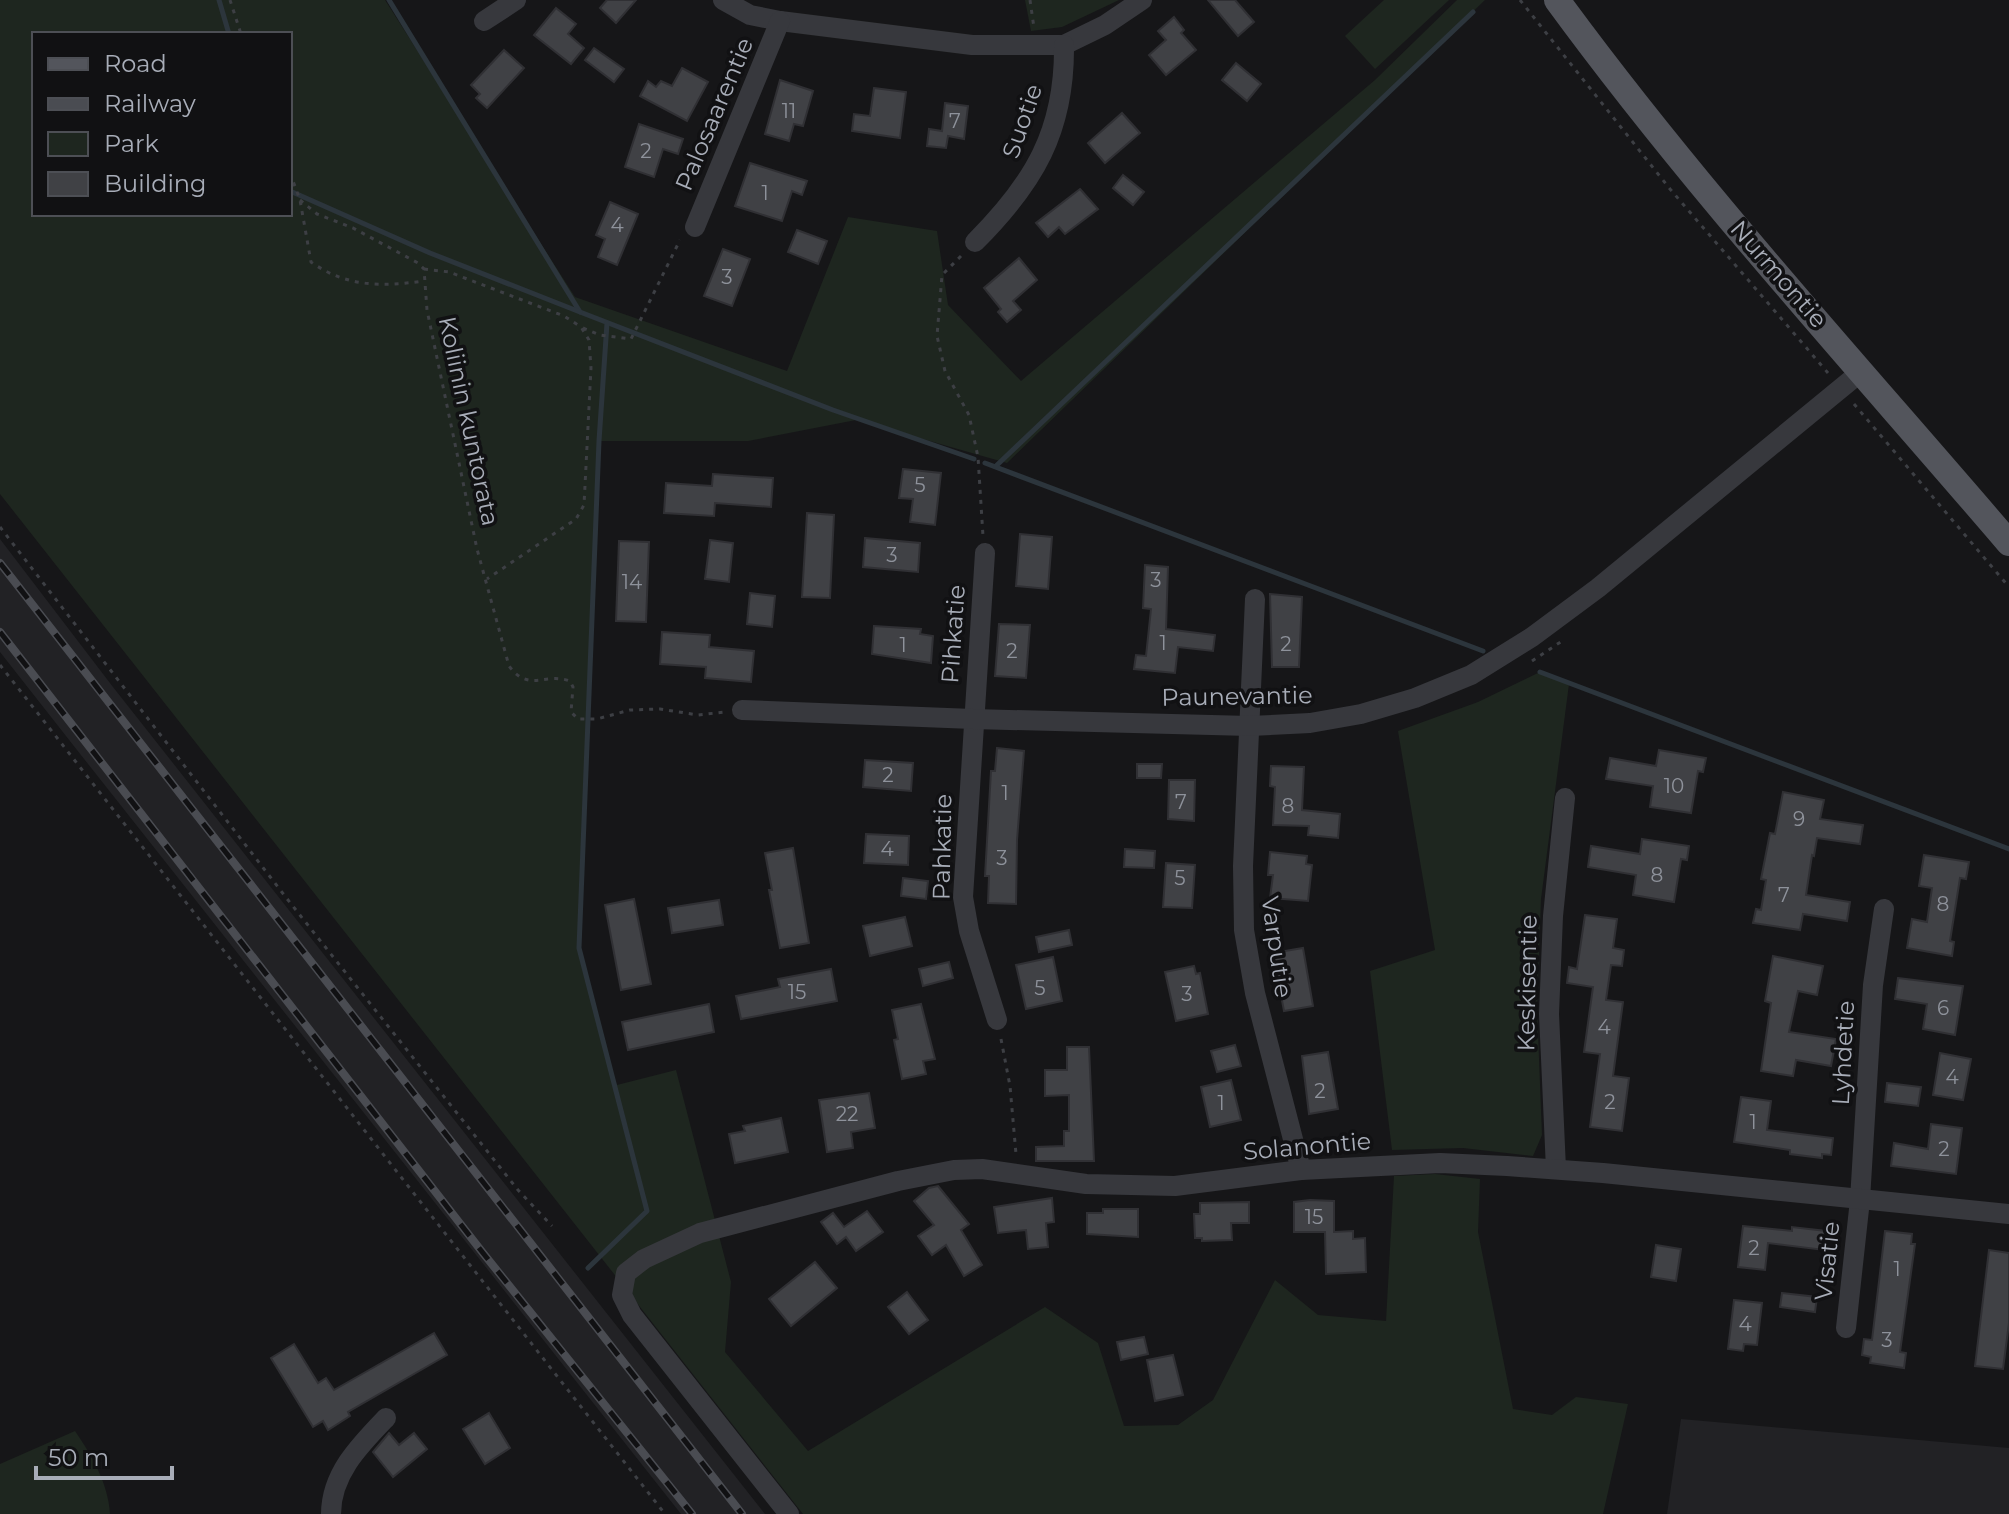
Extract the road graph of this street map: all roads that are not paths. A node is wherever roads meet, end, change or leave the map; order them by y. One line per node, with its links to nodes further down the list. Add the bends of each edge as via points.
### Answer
1 (516, 0): 5 (street)
2 (723, 0): 6 (street, via 750,15)
3 (1142, 0): 7 (street)
4 (1557, 0): 10 (main road, Nurmontie, via 1613,76)
5 (484, 21)
6 (780, 21): 7 (street, via 972,45); 8 (street, Palosaarentie)
7 (1064, 45): 9 (street, Suotie, via 1057,116 1035,171)
8 (695, 227)
9 (975, 242)
10 (1862, 371): 11 (main road, Nurmontie); 16 (street, Paunevantie, via 1598,588 1471,675 1361,714)
11 (2009, 543)
12 (985, 553): 15 (street, Pihkatie)
13 (1255, 599): 16 (street, Varputie)
14 (742, 710): 15 (street, Paunevantie)
15 (973, 719): 16 (street, Paunevantie); 19 (street, Pahkatie, via 963,897)
16 (1250, 726): 21 (street, Varputie, via 1244,930)
17 (1565, 798): 20 (street, Keskisentie, via 1549,1014)
18 (1884, 909): 22 (street, Lyhdetie, via 1873,985)
19 (997, 1020)
20 (1556, 1169): 21 (street, Solanontie, via 1440,1163); 22 (street, Solanontie)
21 (1301, 1170): 27 (street, Solanontie, via 1175,1186 1086,1184 954,1170 700,1233 644,1259 626,1273 622,1295 632,1315)
22 (1860, 1200): 23 (street, Solanontie); 24 (street, Visatie)
23 (2009, 1214)
24 (1846, 1328)
25 (386, 1418): 26 (street, via 352,1452 331,1499)
26 (331, 1514)
27 (789, 1514)

